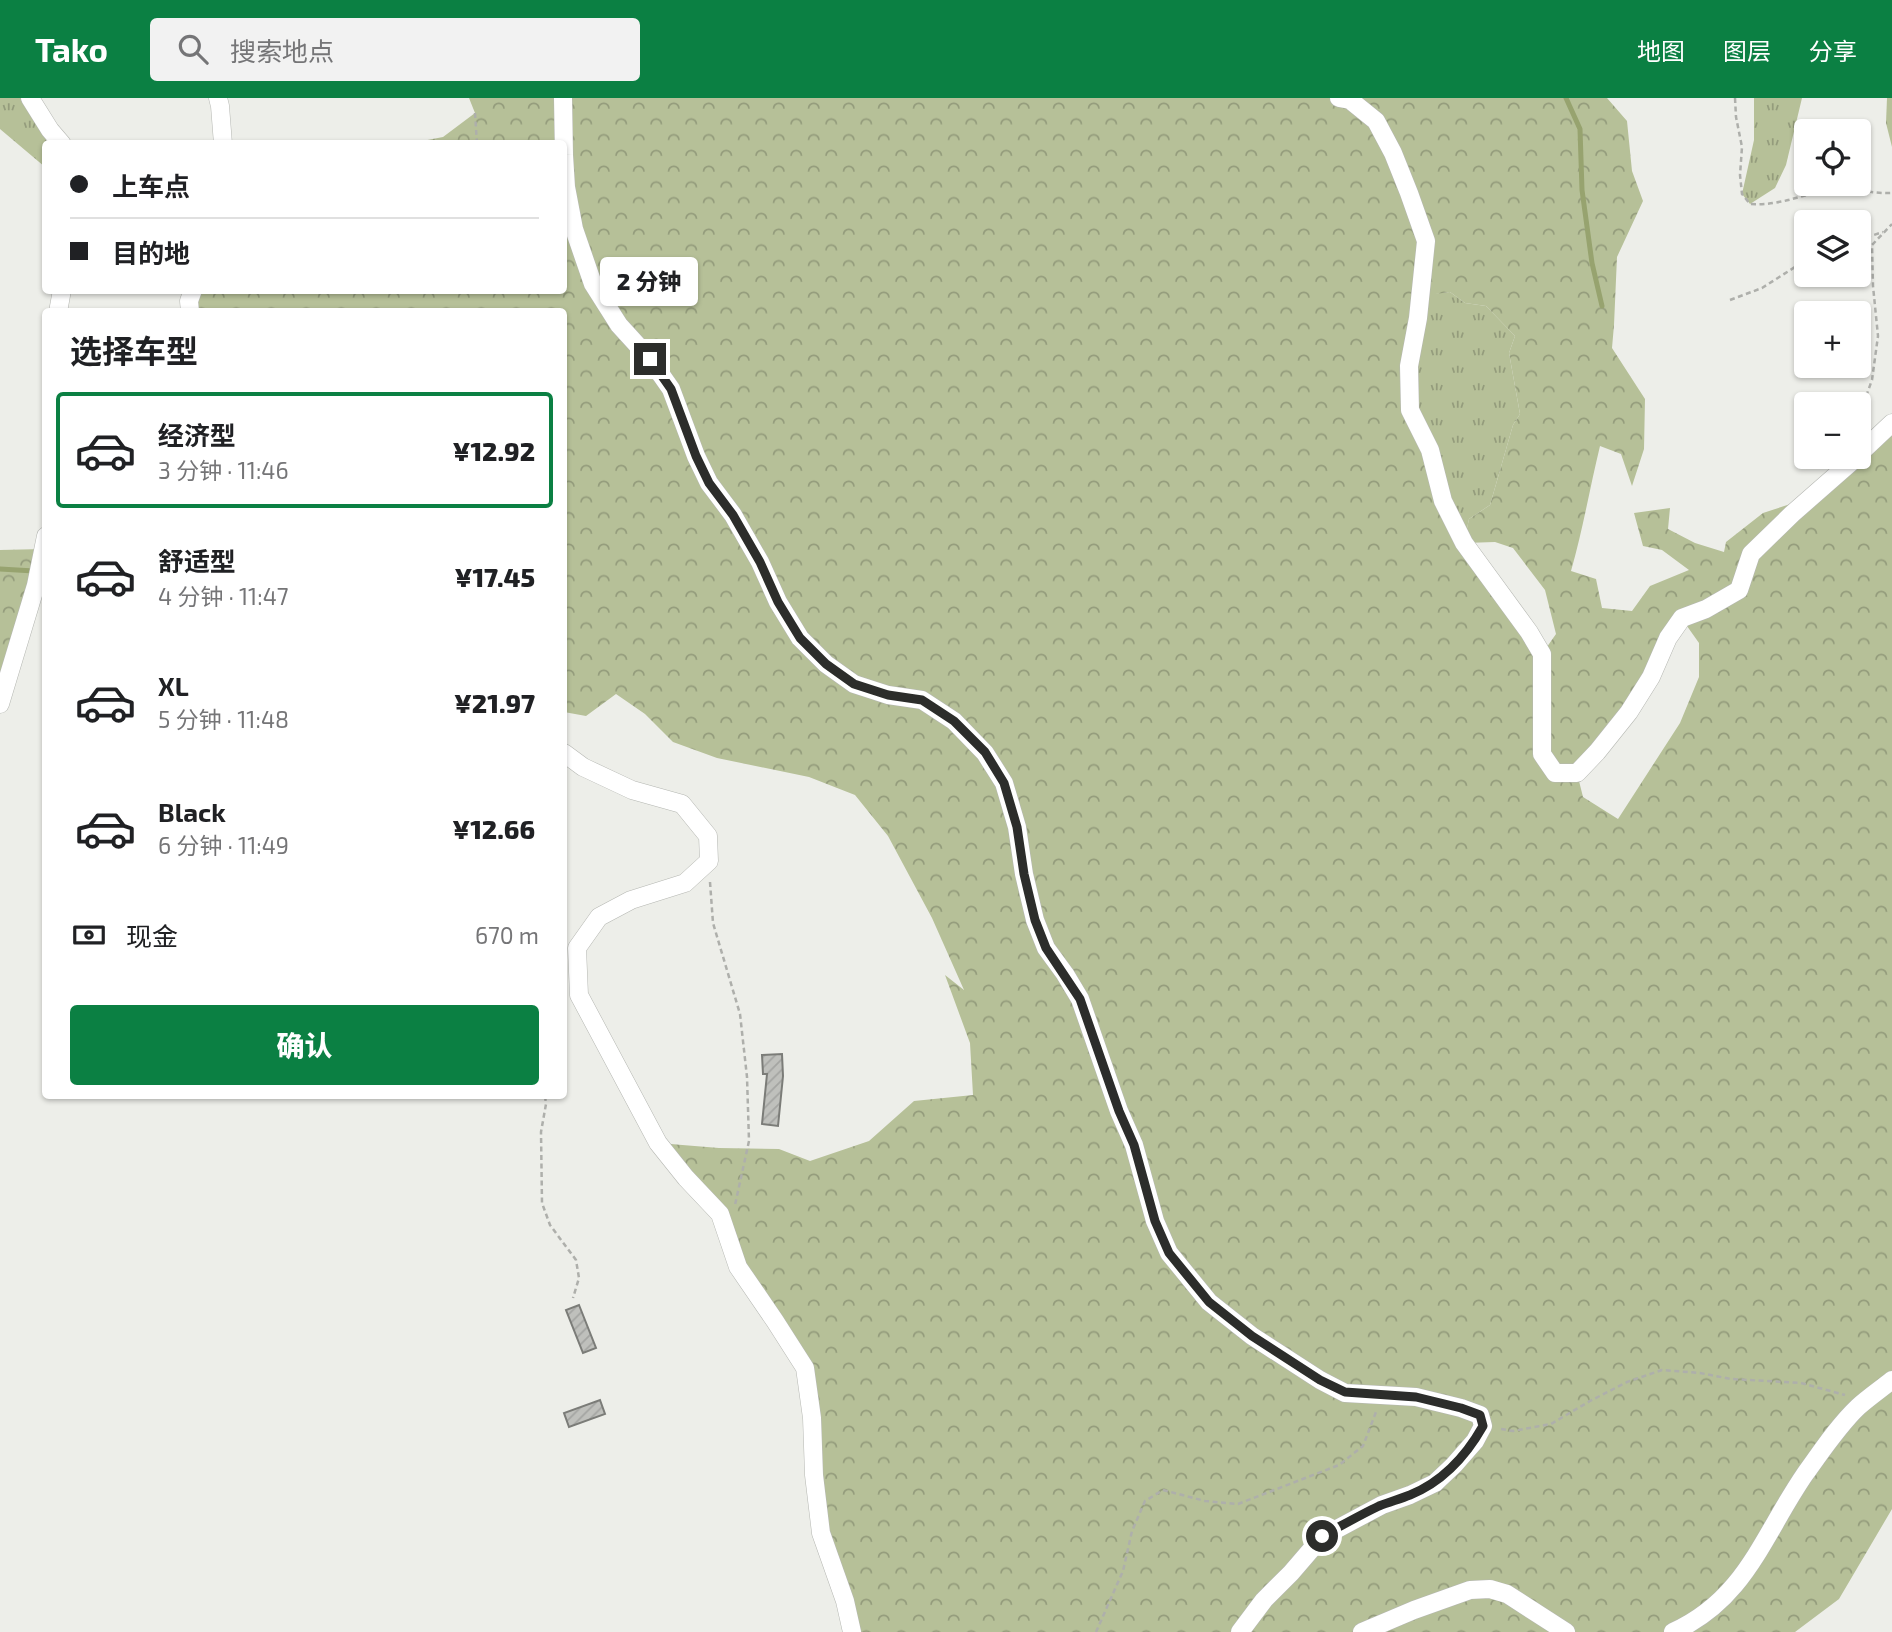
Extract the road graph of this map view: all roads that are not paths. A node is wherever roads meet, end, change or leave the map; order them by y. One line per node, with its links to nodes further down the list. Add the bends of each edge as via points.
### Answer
1 (30, 98): 5 (street)
2 (218, 98): 6 (street)
3 (563, 98): 7 (street)
4 (1339, 98): 11 (street, via 1350,100 1376,121 1426,241 1409,366 1410,410 1430,450 1443,502 1464,543 1542,654 1542,754 1555,773 1577,773 1597,752 1629,712 1682,618 1739,590 1751,554)
5 (59, 140)
6 (223, 140)
7 (564, 140)
8 (567, 192): 17 (street, via 593,284 619,326 671,389 709,483 733,515 800,638 854,684 922,700 954,721 985,752 1004,783 1035,920 1046,948 1080,999 1169,1253 1209,1302 1320,1380 1345,1392 1416,1397 1480,1415 1483,1426 1454,1465 1435,1482 1322,1536)
9 (1892, 423): 10 (street)
10 (1871, 443)
11 (1843, 469)
12 (42, 554): 13 (street)
13 (0, 704)
14 (567, 755): 16 (street, via 632,790 682,804 708,836 709,861 685,883 631,900 599,917 577,948 579,995 658,1143 720,1214 738,1267 805,1368 821,1533)
15 (1892, 1380): 20 (street, via 1858,1408 1804,1476 1741,1579 1702,1618)
16 (852, 1632)
17 (1240, 1632)
18 (1362, 1632): 19 (street, via 1470,1590 1490,1589 1507,1594)
19 (1566, 1632)
20 (1673, 1632)

